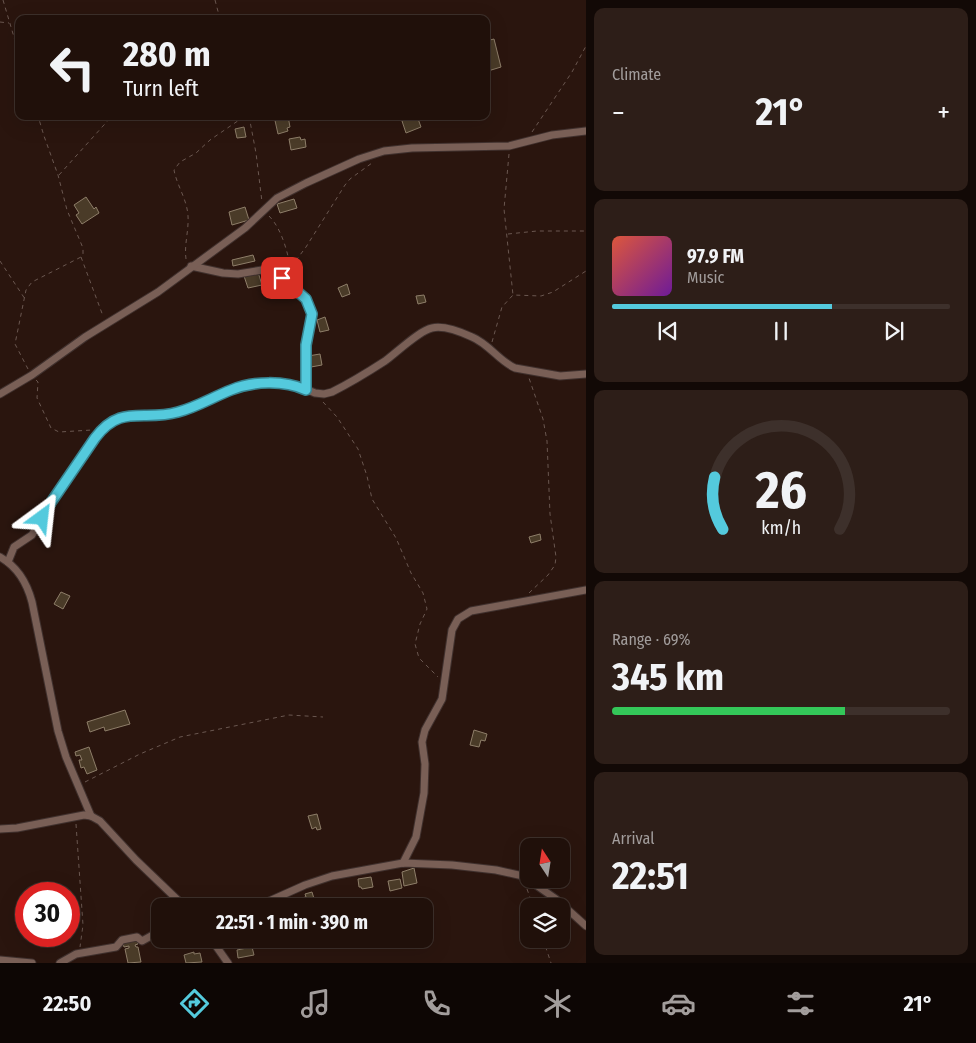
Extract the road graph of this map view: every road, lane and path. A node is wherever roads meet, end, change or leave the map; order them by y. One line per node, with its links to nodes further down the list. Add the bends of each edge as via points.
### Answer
1 (3, 0): 5 (path)
2 (215, 0): 3 (path)
3 (219, 15)
4 (0, 22): 5 (path)
5 (9, 23): 6 (path)
6 (15, 42)
7 (586, 46): 13 (path)
8 (39, 120): 16 (path)
9 (108, 120): 16 (path)
10 (239, 120): 22 (path, via 180,162 174,170 186,204 186,255)
11 (250, 120): 17 (path)
12 (586, 131): 13 (street, via 552,135)
13 (524, 143): 14 (street)
14 (509, 146): 17 (street, via 384,151 306,183 277,198); 19 (path, via 504,209)
15 (378, 159): 23 (path, via 345,185)
16 (58, 175): 20 (path, via 67,210 83,248)
17 (263, 210): 22 (street, via 245,228); 23 (path, via 278,229)
18 (586, 231): 19 (path)
19 (507, 234): 26 (path)
20 (81, 257): 27 (path, via 32,282 26,290); 28 (path)
21 (0, 262): 27 (path)
22 (191, 266): 25 (street, via 222,273 267,271); 28 (street, via 158,292)
23 (291, 268): 25 (path)
24 (586, 271): 26 (path, via 554,292 541,296)
25 (295, 289): 33 (street, via 306,299 312,314 306,345)
26 (513, 295): 29 (path, via 502,307)
27 (25, 299): 32 (path, via 15,344)
28 (107, 324): 32 (street)
29 (490, 347): 30 (street, via 509,366); 34 (street, via 474,337 448,329 430,328 342,387 324,394)
30 (528, 371): 31 (street, via 560,376); 40 (path, via 547,441 550,514 556,557 548,575)
31 (586, 374)
32 (32, 375): 35 (street); 36 (path, via 38,382 38,404 52,428 59,432)
33 (306, 390): 34 (street); 36 (street, via 267,383 234,389 177,413 123,416)
34 (316, 393): 41 (path, via 358,449 372,499 423,593 427,609 415,644 419,658)
35 (0, 394)
36 (100, 431): 38 (street, via 32,535 14,547)
37 (0, 557): 38 (street)
38 (8, 562): 43 (street, via 28,588 58,731)
39 (586, 590): 40 (street)
40 (521, 601): 41 (street, via 471,611 458,619 452,630)
41 (444, 682): 47 (street, via 442,699 422,742 424,793 416,837)
42 (323, 716): 43 (path, via 289,715 180,738 140,754)
43 (78, 786): 45 (street)
44 (75, 816): 45 (street); 46 (street, via 17,828); 56 (path, via 83,925)
45 (91, 816): 50 (street, via 107,827)
46 (0, 828)
47 (403, 863): 48 (street, via 496,870); 51 (street, via 332,876)
48 (520, 875)
49 (540, 888): 52 (street)
50 (176, 898)
51 (276, 898)
52 (586, 926)
53 (151, 936): 56 (street, via 142,941 137,937 122,940 116,947)
54 (217, 948): 60 (street)
55 (547, 948): 61 (path)
56 (76, 954): 59 (street)
57 (0, 960): 58 (street)
58 (32, 963)
59 (60, 963)
60 (228, 963)
61 (552, 963)

